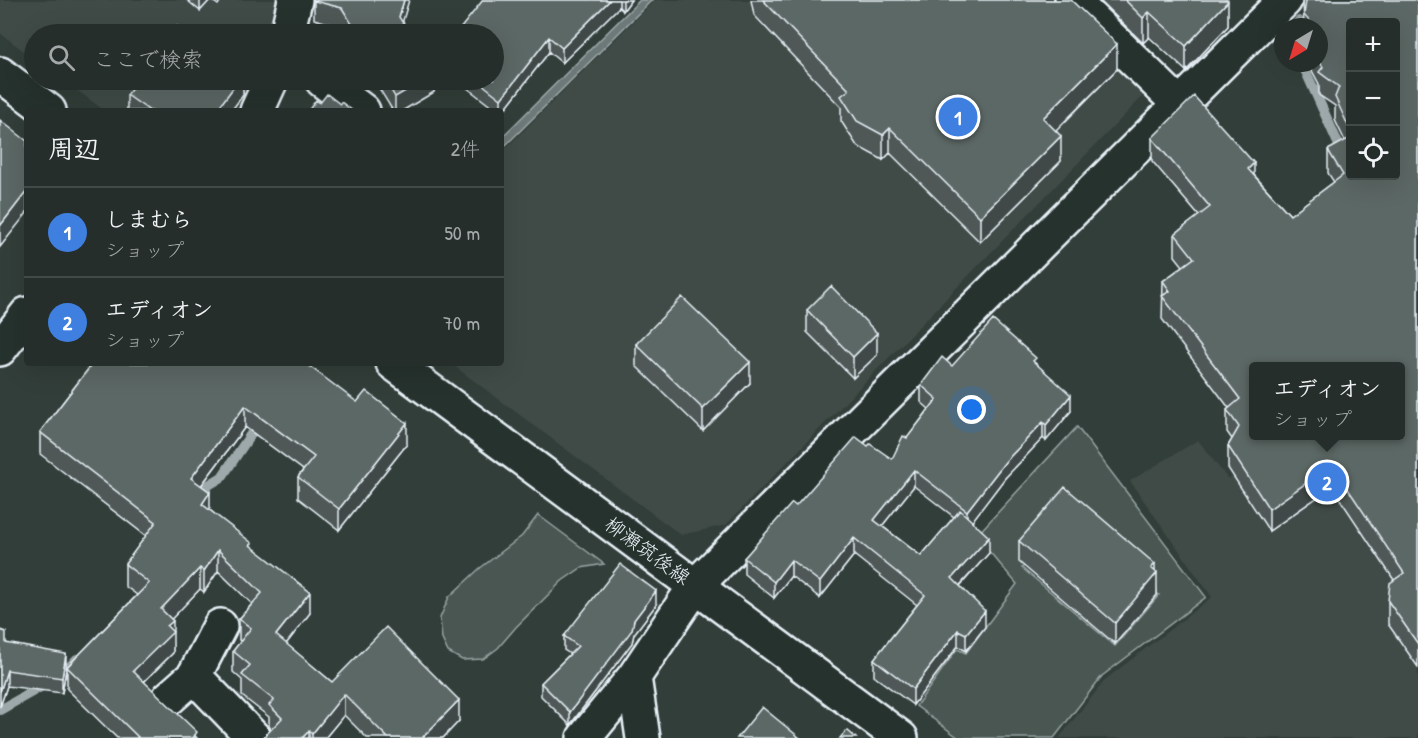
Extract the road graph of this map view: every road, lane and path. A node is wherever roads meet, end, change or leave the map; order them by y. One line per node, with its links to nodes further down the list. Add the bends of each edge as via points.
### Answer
1 (295, 0): 4 (street)
2 (1072, 0): 8 (street)
3 (1285, 0): 8 (street)
4 (289, 24)
5 (0, 74): 9 (street)
6 (266, 90): 10 (street)
7 (335, 90): 11 (street)
8 (1180, 105): 15 (street)
9 (45, 108)
10 (258, 108)
11 (359, 108)
12 (24, 318): 13 (street)
13 (0, 349)
14 (397, 366): 15 (street, 柳瀬筑後線)
15 (696, 585): 18 (street); 23 (street, 柳瀬筑後線)
16 (220, 626): 17 (street)
17 (194, 676): 19 (street); 20 (street)
18 (634, 677): 21 (street); 22 (street)
19 (169, 698)
20 (254, 738)
21 (584, 738)
22 (644, 738)
23 (901, 738)

